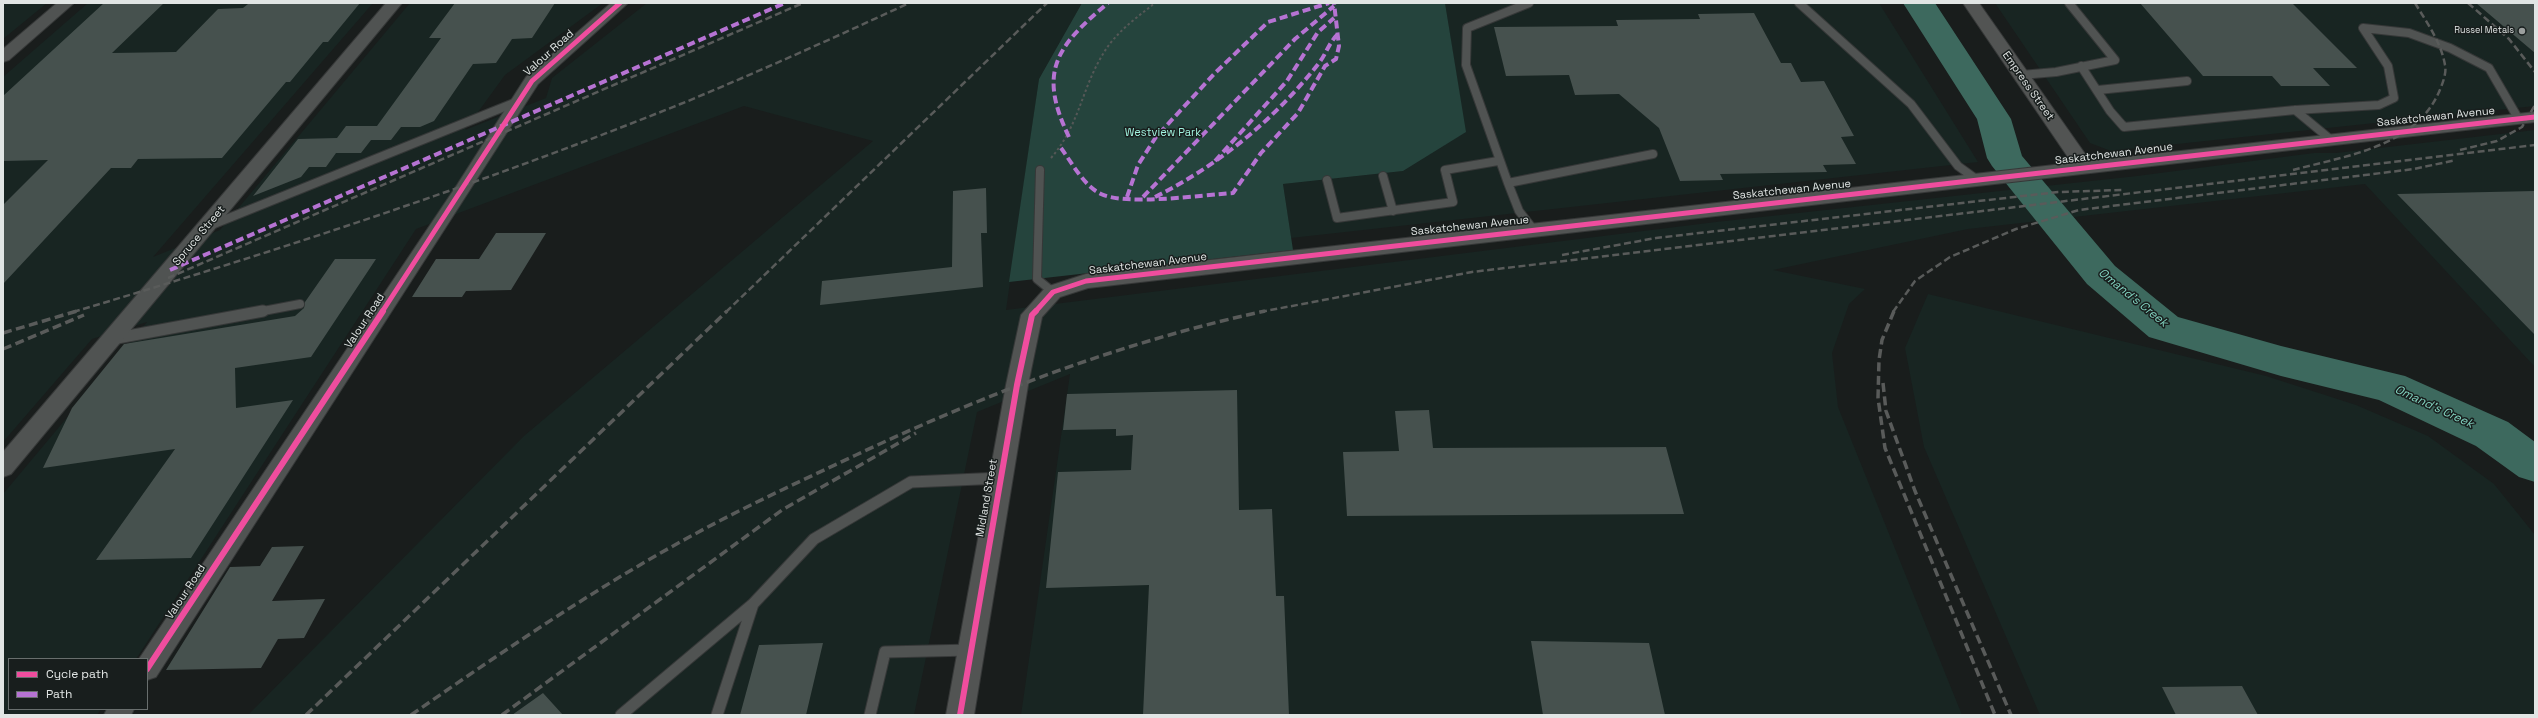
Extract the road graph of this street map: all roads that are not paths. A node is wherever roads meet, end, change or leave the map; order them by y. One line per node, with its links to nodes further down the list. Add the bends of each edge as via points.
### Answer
1 (66, 3): 8 (street)
2 (394, 3): 27 (street, Spruce Street)
3 (620, 3): 14 (street, Valour Road, via 532,81)
4 (1529, 3): 19 (lane, via 1468,28 1466,65)
5 (1800, 3): 23 (lane, via 1911,104 1958,166)
6 (1971, 3): 11 (street, Empress Street)
7 (2069, 3): 10 (lane, via 2115,60)
8 (9, 47): 9 (street)
9 (3, 57)
10 (2081, 66): 11 (lane, via 2056,72); 13 (lane)
11 (2020, 75): 20 (street, Empress Street)
12 (2188, 81): 13 (lane)
13 (2098, 90): 15 (lane, via 2110,111 2124,127)
14 (519, 101): 27 (lane); 36 (street, Valour Road)
15 (2296, 110): 16 (lane, via 2379,104 2394,98 2388,66 2363,28 2409,33 2450,48 2489,68); 17 (lane)
16 (2526, 117): 17 (street, Saskatchewan Avenue)
17 (2330, 139): 20 (street, Saskatchewan Avenue)
18 (1653, 154): 25 (lane)
19 (1498, 161): 25 (lane); 26 (lane, via 1446,170 1454,202)
20 (2085, 168): 23 (street, Saskatchewan Avenue)
21 (1040, 170): 29 (lane, via 1037,279)
22 (1383, 176): 26 (lane)
23 (1976, 179): 28 (street, Saskatchewan Avenue)
24 (1327, 180): 26 (lane, via 1337,218)
25 (1508, 183): 28 (lane, via 1519,212)
26 (1392, 211)
27 (207, 227): 31 (street, Spruce Street)
28 (1533, 229): 29 (street, Saskatchewan Avenue, via 1086,281)
29 (1053, 292): 33 (street, Midland Street, via 1032,315)
30 (300, 304): 31 (lane)
31 (112, 339): 32 (street, Spruce Street)
32 (3, 468)
33 (1001, 478): 34 (lane, via 911,482 814,539); 35 (street, Midland Street)
34 (753, 604): 37 (lane); 38 (lane)
35 (971, 650): 39 (lane, via 886,652); 40 (street, Midland Street)
36 (148, 667)
37 (621, 715)
38 (717, 715)
39 (870, 715)
40 (960, 715)

